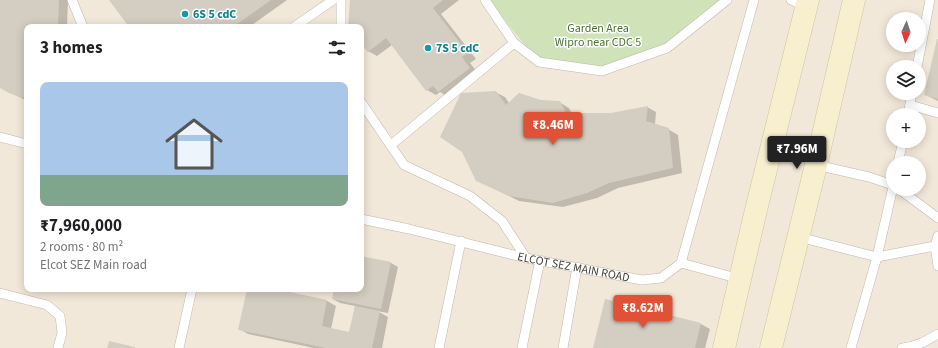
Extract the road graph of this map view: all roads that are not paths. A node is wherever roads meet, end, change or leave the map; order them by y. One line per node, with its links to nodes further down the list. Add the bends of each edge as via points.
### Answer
1 (72, 0): 10 (lane)
2 (333, 0): 11 (lane)
3 (341, 0): 12 (lane)
4 (485, 0): 13 (lane)
5 (726, 0): 13 (lane, via 668,48 602,71 540,62)
6 (754, 0): 36 (lane)
7 (854, 0): 23 (street)
8 (930, 0): 14 (lane)
9 (802, 2): 39 (street)
10 (82, 24)
11 (298, 24)
12 (341, 24)
13 (514, 43): 22 (lane)
14 (919, 60)
15 (911, 100): 16 (lane)
16 (910, 105): 18 (lane); 19 (lane)
17 (364, 106): 22 (lane)
18 (909, 108)
19 (938, 113)
20 (0, 137): 21 (lane)
21 (24, 143)
22 (391, 146): 33 (lane, via 404,165 470,196 502,221)
23 (816, 165): 24 (lane); 30 (street)
24 (886, 183)
25 (891, 196): 34 (lane)
26 (908, 196): 27 (lane)
27 (938, 218)
28 (364, 220): 31 (lane, ELCOT SEZ MAIN ROAD)
29 (938, 236): 32 (lane)
30 (799, 237): 34 (lane); 49 (street)
31 (461, 241): 33 (lane, ELCOT SEZ MAIN ROAD); 45 (lane)
32 (936, 246): 34 (lane); 37 (lane)
33 (526, 258): 35 (lane, ELCOT SEZ MAIN ROAD)
34 (877, 258): 50 (lane)
35 (540, 260): 38 (lane, ELCOT SEZ MAIN ROAD); 46 (lane)
36 (681, 263): 38 (lane, ELCOT SEZ MAIN ROAD, via 661,278 642,280); 39 (lane)
37 (938, 266)
38 (577, 267): 47 (lane)
39 (740, 279): 48 (street)
40 (191, 292): 44 (lane)
41 (0, 293): 43 (lane, via 47,305 60,316 62,333)
42 (938, 334): 51 (lane, via 920,344)
43 (58, 348)
44 (179, 348)
45 (439, 348)
46 (522, 348)
47 (563, 348)
48 (724, 348)
49 (771, 348)
50 (854, 348)
51 (902, 348)

